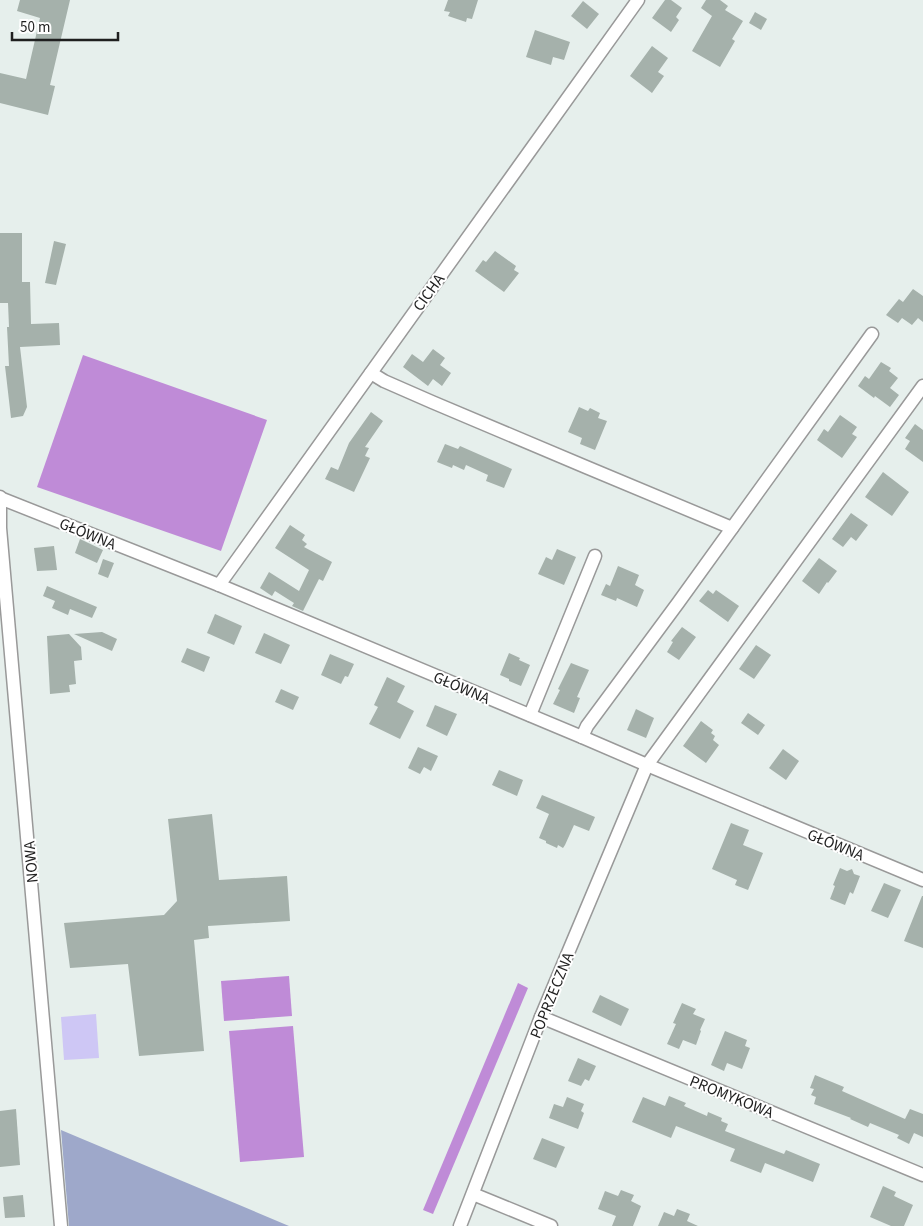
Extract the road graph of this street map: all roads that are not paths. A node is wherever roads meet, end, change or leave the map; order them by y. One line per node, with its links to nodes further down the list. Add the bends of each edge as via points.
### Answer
1 (638, 0): 3 (street, CICHA)
2 (872, 334): 6 (street)
3 (371, 372): 6 (street, via 450,410); 8 (street, CICHA)
4 (923, 386): 12 (street, POPRZECZNA)
5 (0, 498): 8 (street, GŁÓWNA); 9 (street, NOWA)
6 (732, 528): 11 (street)
7 (595, 556): 10 (street)
8 (219, 585): 10 (street, GŁÓWNA)
9 (6, 662): 17 (street, NOWA)
10 (530, 715): 11 (street, GŁÓWNA)
11 (582, 737): 12 (street, GŁÓWNA)
12 (647, 766): 13 (street, GŁÓWNA); 14 (street, POPRZECZNA)
13 (923, 880)
14 (541, 1017): 15 (street, PROMYKOWA); 16 (street, POPRZECZNA)
15 (923, 1175)
16 (473, 1194): 18 (street, POPRZECZNA); 19 (street)
17 (61, 1226)
18 (460, 1226)
19 (551, 1226)

